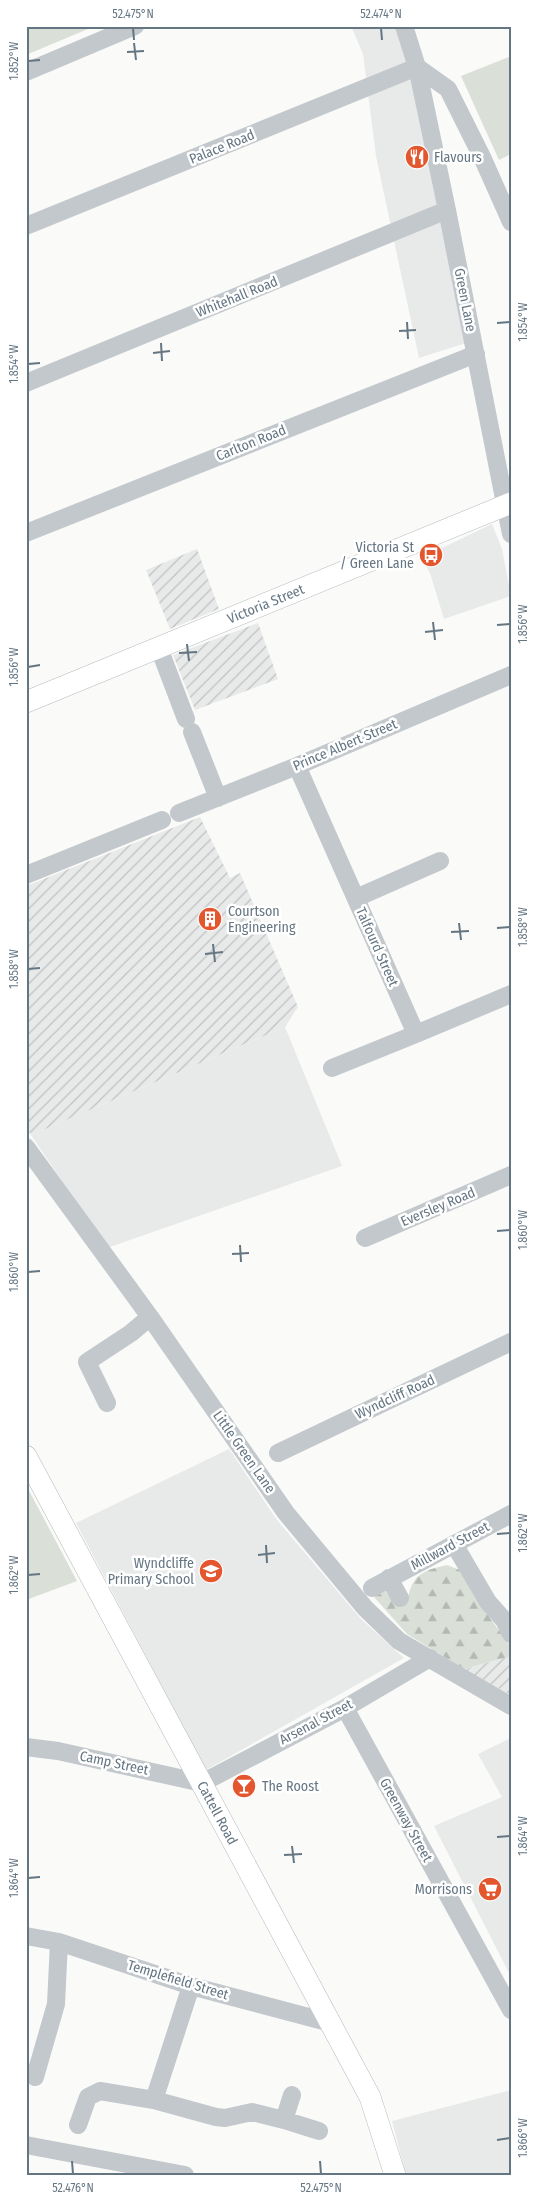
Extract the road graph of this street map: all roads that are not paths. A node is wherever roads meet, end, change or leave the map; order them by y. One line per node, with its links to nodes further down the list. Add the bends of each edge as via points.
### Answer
1 (135, 26): 4 (street)
2 (404, 26): 3 (street, Green Lane)
3 (417, 67): 5 (street, Green Lane); 6 (street, via 448,89); 7 (street, Palace Road)
4 (26, 72)
5 (447, 210): 8 (street, Green Lane); 9 (street, Whitehall Road)
6 (511, 222)
7 (26, 226)
8 (476, 354): 10 (street, Green Lane); 11 (street, Carlton Road)
9 (26, 383)
10 (507, 505): 12 (street, Green Lane); 13 (main road, Victoria Street)
11 (26, 532)
12 (511, 534)
13 (159, 648): 15 (main road, Victoria Street); 17 (street)
14 (511, 675): 16 (street, Prince Albert Street)
15 (26, 702)
16 (297, 766): 17 (street, Prince Albert Street); 22 (street, Talfourd Street)
17 (218, 798): 18 (street, Prince Albert Street)
18 (179, 813)
19 (162, 820): 21 (street)
20 (440, 861): 22 (street)
21 (26, 875)
22 (356, 898): 24 (street, Talfourd Street)
23 (511, 994): 24 (street)
24 (416, 1034): 25 (street)
25 (332, 1068)
26 (26, 1147): 29 (street, Little Green Lane)
27 (511, 1175): 28 (street, Eversley Road)
28 (365, 1238)
29 (150, 1317): 31 (street, via 88,1362); 40 (street, Little Green Lane, via 286,1513 365,1608 399,1641)
30 (511, 1342): 32 (street, Wyndcliff Road)
31 (107, 1403)
32 (278, 1453)
33 (26, 1456): 44 (main road, Cattell Road)
34 (511, 1514): 35 (street, Millward Street)
35 (454, 1544): 36 (street, Millward Street); 39 (street)
36 (389, 1578): 37 (street, Millward Street); 38 (street)
37 (372, 1588)
38 (400, 1598)
39 (511, 1634)
40 (430, 1658): 41 (street, Little Green Lane); 42 (street, Arsenal Street)
41 (511, 1706)
42 (345, 1708): 44 (street, Arsenal Street); 48 (street, Greenway Street)
43 (26, 1748): 44 (street, Camp Street, via 58,1751)
44 (202, 1783): 49 (main road, Cattell Road)
45 (26, 1936): 46 (street, Templefield Street)
46 (59, 1942): 47 (street, Templefield Street); 50 (street, via 56,2004)
47 (191, 1986): 49 (street, Templefield Street); 52 (street)
48 (511, 2010)
49 (331, 2023): 58 (main road, Cattell Road, via 370,2097)
50 (35, 2077)
51 (292, 2095): 53 (street)
52 (154, 2100): 53 (street, via 216,2117 252,2112); 54 (street, via 95,2092 85,2101)
53 (284, 2120): 55 (street)
54 (78, 2125)
55 (319, 2131)
56 (26, 2144): 57 (street)
57 (185, 2175)
58 (395, 2175)

